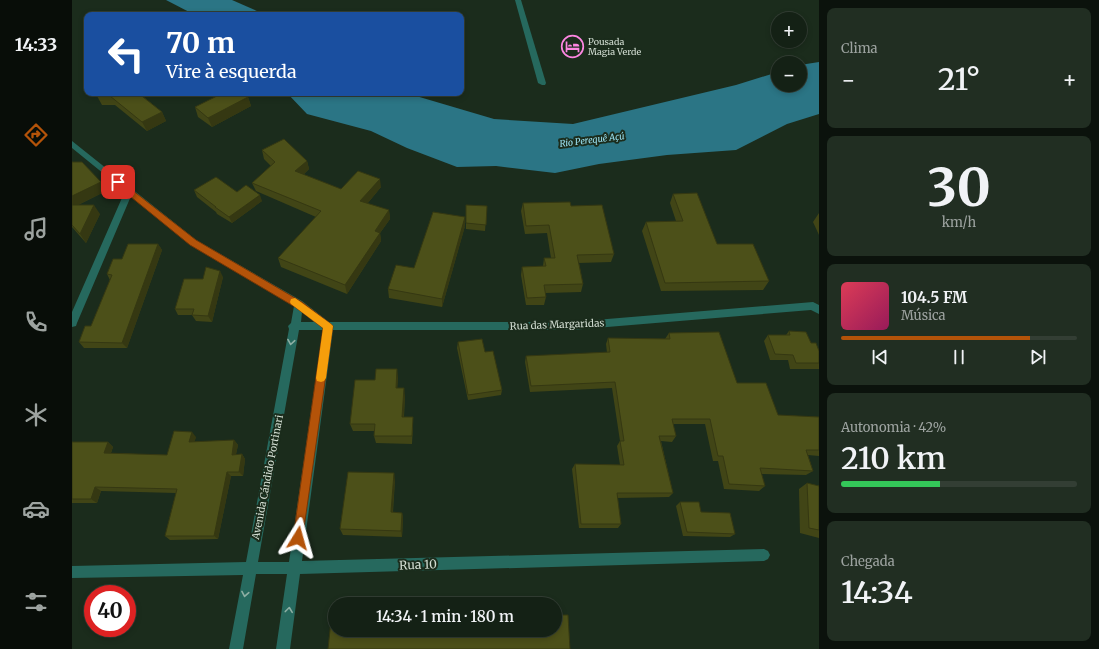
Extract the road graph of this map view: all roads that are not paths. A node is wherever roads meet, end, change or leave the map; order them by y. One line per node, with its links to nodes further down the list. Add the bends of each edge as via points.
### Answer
1 (518, 0): 2 (street)
2 (542, 84)
3 (72, 144): 4 (street)
4 (129, 191): 5 (street, via 193,242); 7 (street)
5 (299, 304): 8 (street, Avenida Cándido Portinari); 9 (street)
6 (817, 307): 9 (street, Rua das Margaridas, via 571,326)
7 (72, 323)
8 (293, 326): 9 (street, Rua das Margaridas); 11 (street, Avenida Cándido Portinari, one-way to 11, via 276,431)
9 (328, 326): 12 (street)
10 (764, 555): 12 (street, Rua 10)
11 (249, 568): 12 (street, Rua 10); 13 (street, Rua 10); 14 (street, Avenida Cándido Portinari, one-way to 14)
12 (294, 568): 15 (street, one-way to 12)
13 (72, 572)
14 (236, 649)
15 (284, 649)

